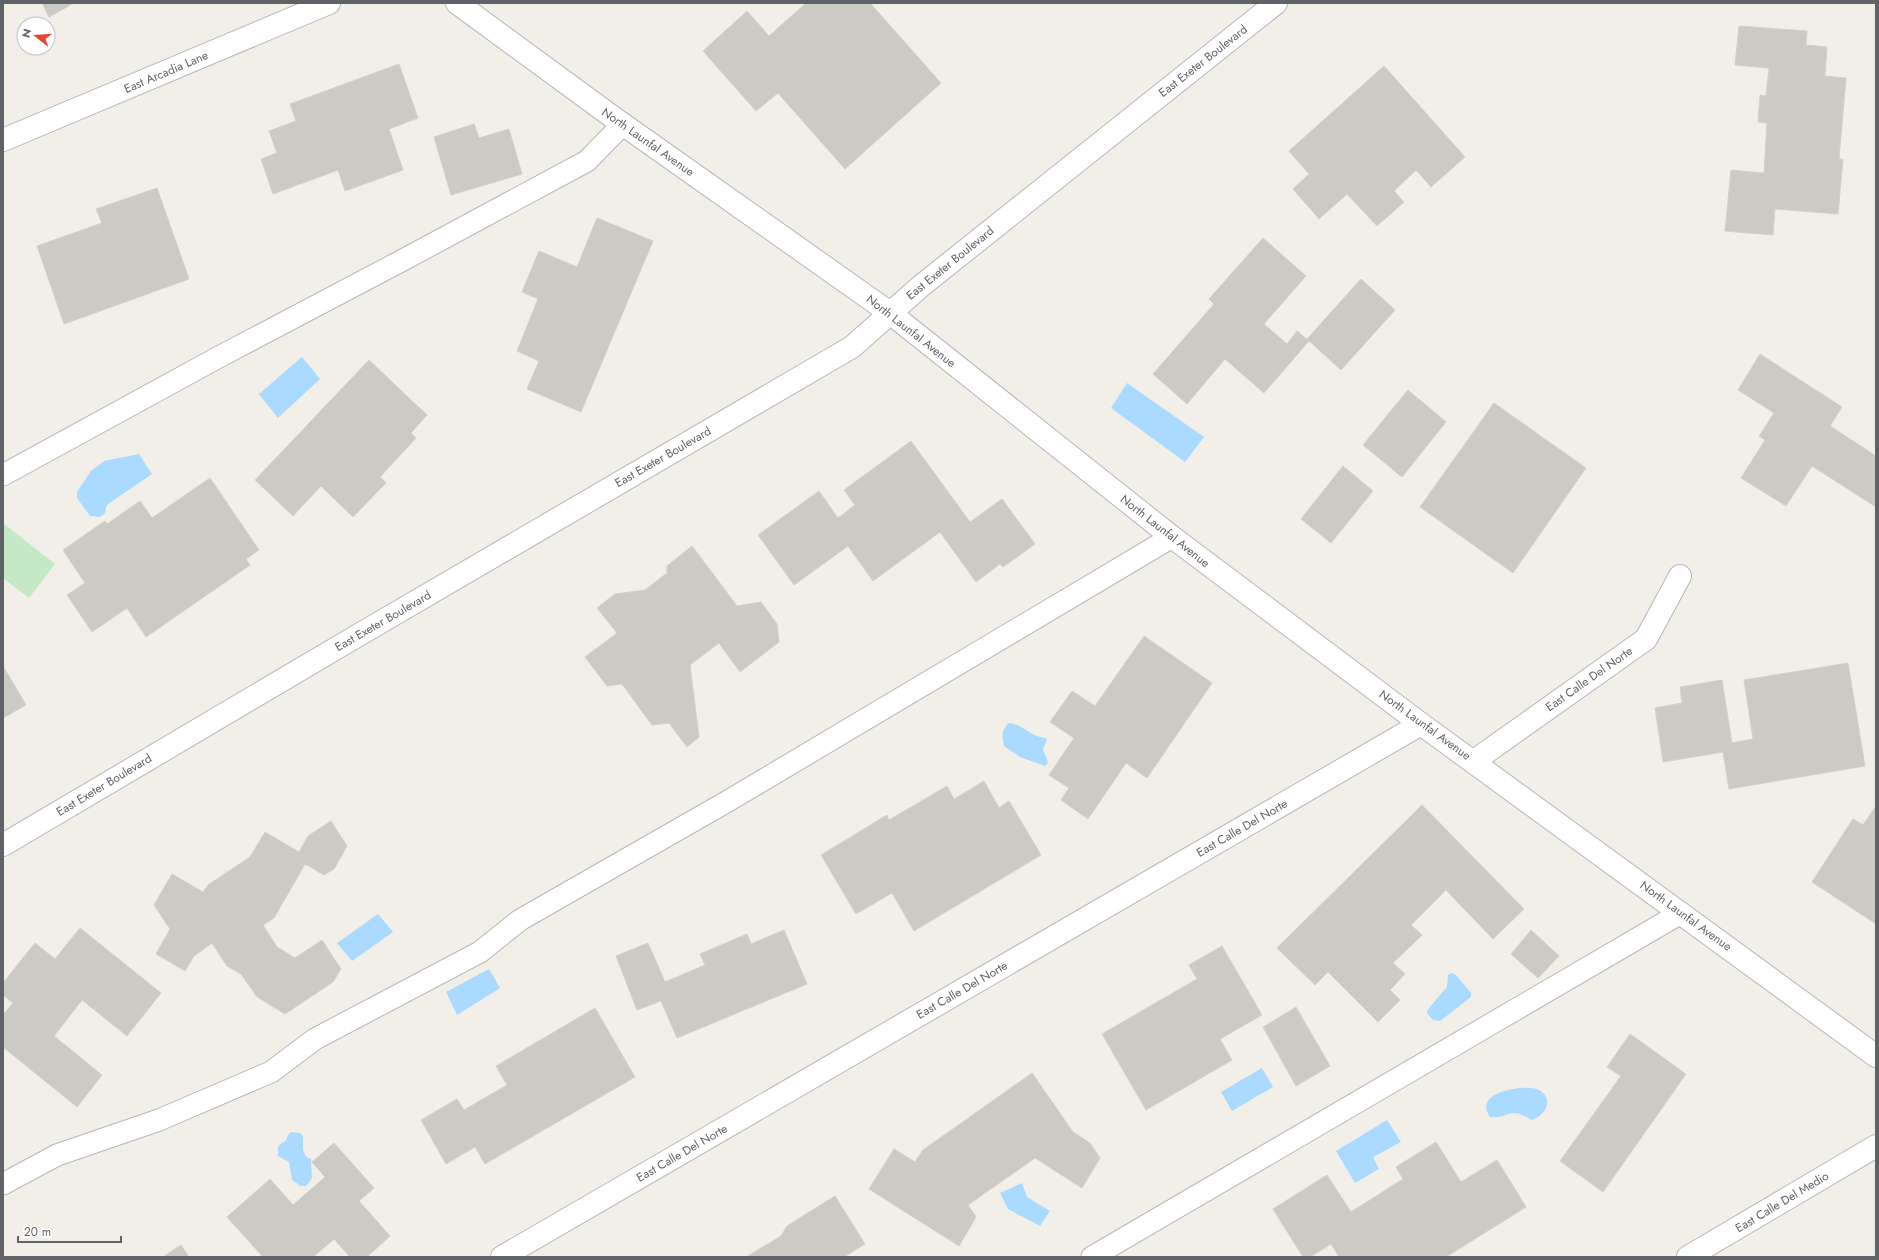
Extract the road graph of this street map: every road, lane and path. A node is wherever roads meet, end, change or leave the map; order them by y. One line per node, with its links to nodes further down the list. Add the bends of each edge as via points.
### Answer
1 (329, 3): 5 (street, East Arcadia Lane)
2 (457, 3): 4 (street, North Launfal Avenue)
3 (1276, 3): 6 (street, East Exeter Boulevard)
4 (623, 124): 6 (street, North Launfal Avenue); 7 (lane, via 587,160)
5 (3, 140)
6 (890, 313): 8 (street, North Launfal Avenue); 12 (street, East Exeter Boulevard, via 852,347)
7 (3, 475)
8 (1172, 538): 10 (street, North Launfal Avenue); 16 (lane, via 728,801 520,920 480,952 315,1039 271,1072 159,1120 57,1155)
9 (1680, 576): 11 (street, East Calle Del Norte, via 1646,639)
10 (1421, 724): 11 (street, North Launfal Avenue); 17 (street, East Calle Del Norte)
11 (1474, 761): 13 (street, North Launfal Avenue)
12 (3, 845)
13 (1681, 912): 14 (street, North Launfal Avenue); 18 (lane)
14 (1876, 1056)
15 (1876, 1146): 19 (street, East Calle Del Medio)
16 (3, 1184)
17 (502, 1257)
18 (1092, 1257)
19 (1688, 1257)

